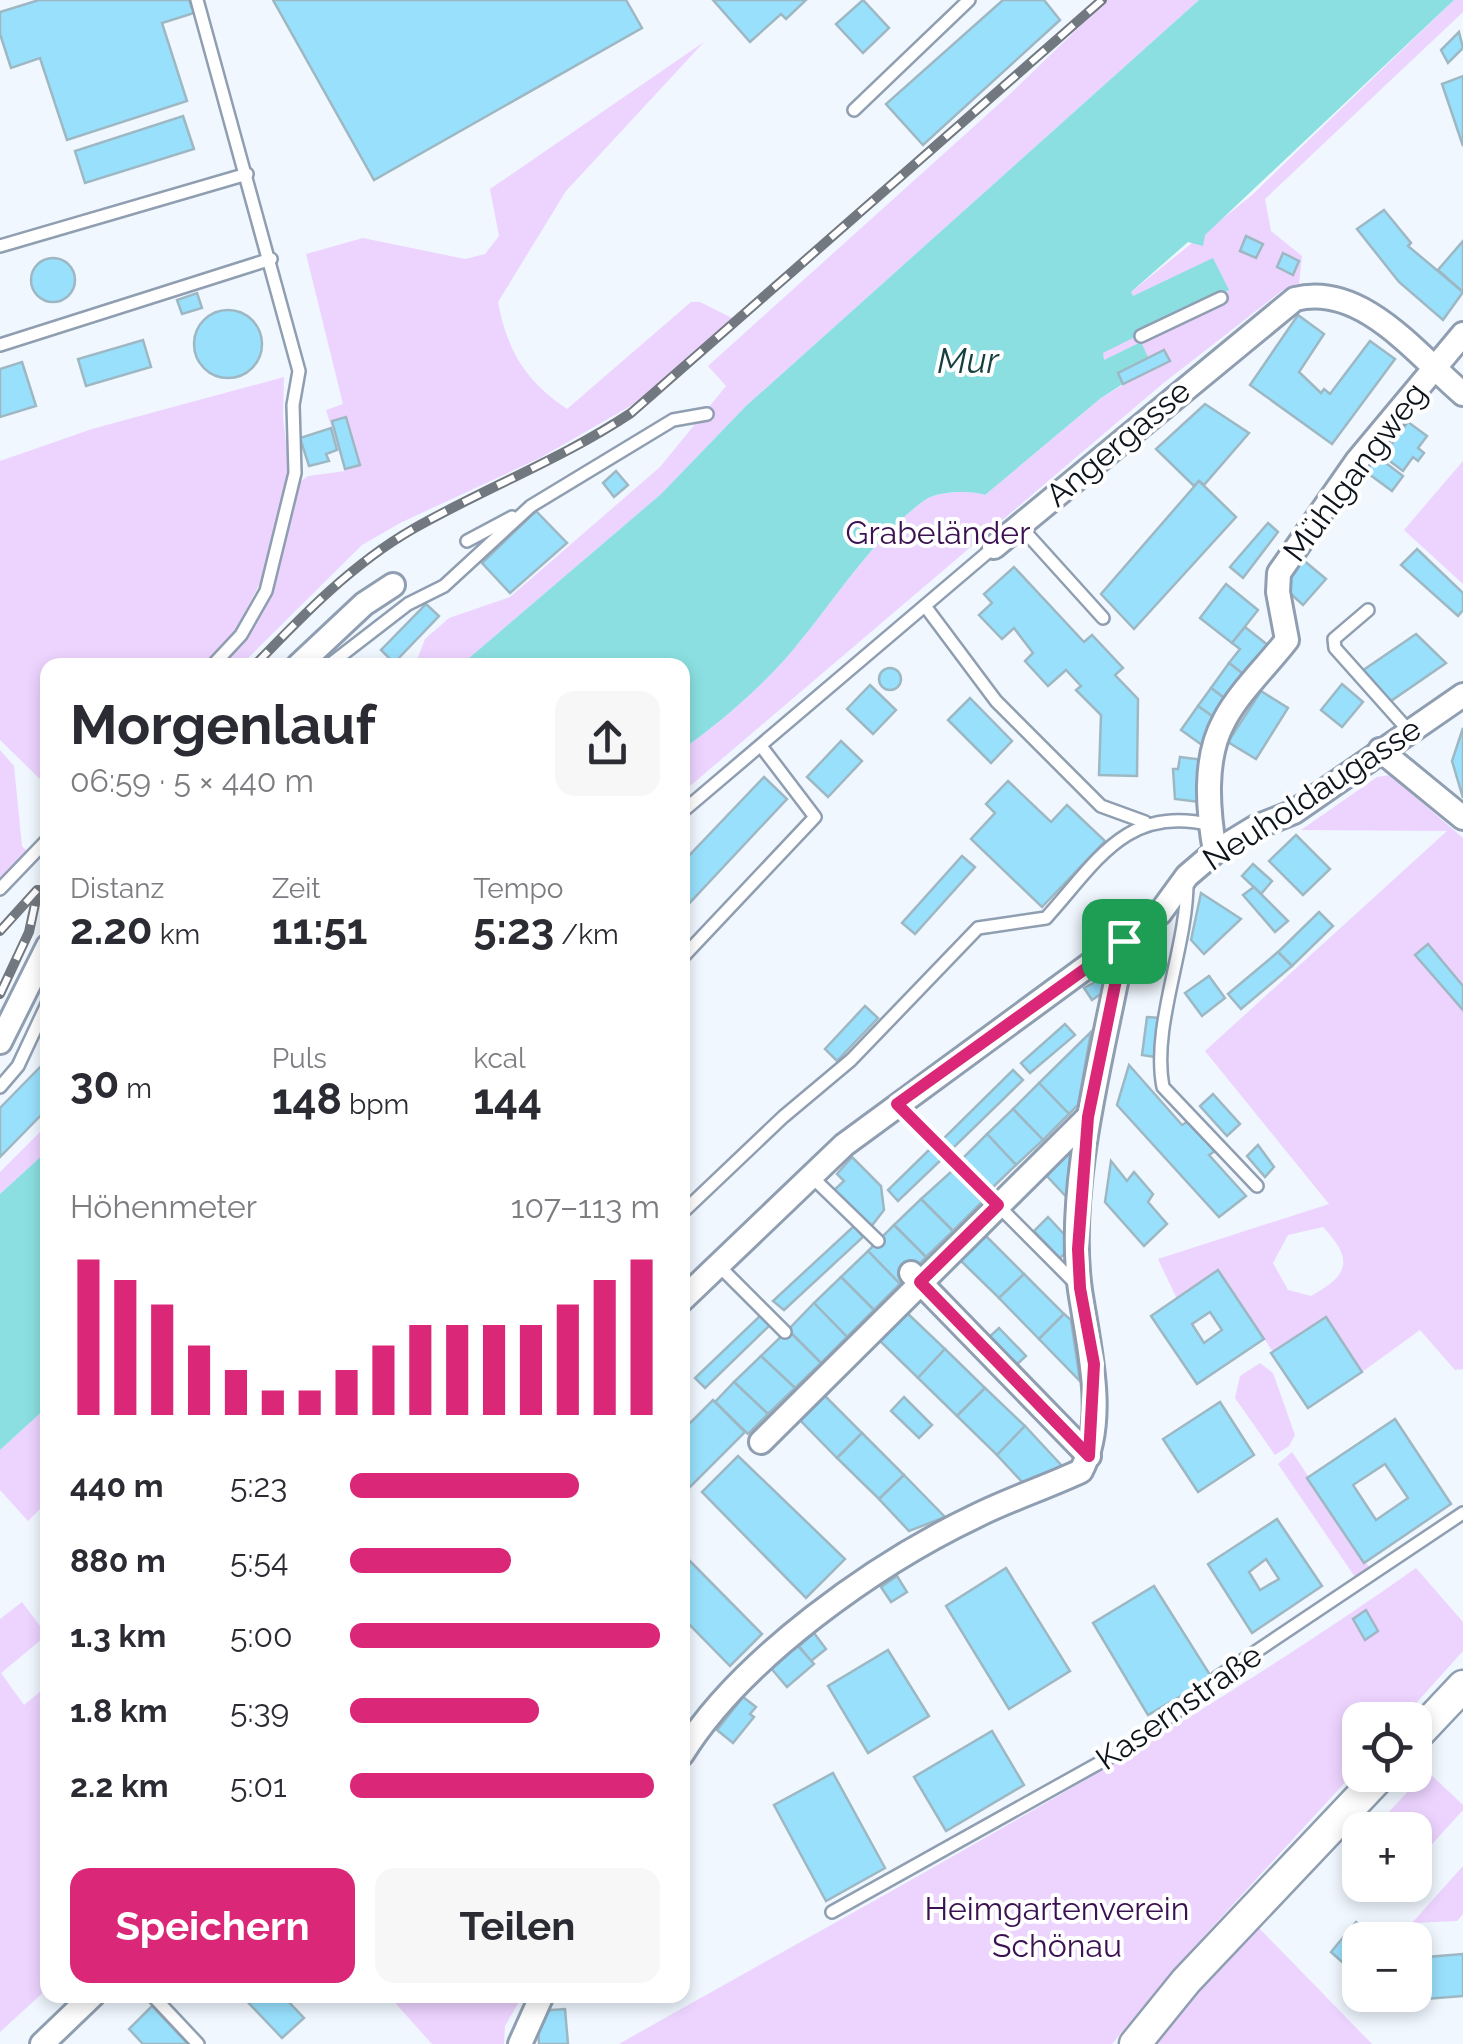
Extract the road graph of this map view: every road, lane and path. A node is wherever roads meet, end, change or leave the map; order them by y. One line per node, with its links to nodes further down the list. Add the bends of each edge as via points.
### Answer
1 (197, 0): 4 (lane)
2 (969, 0): 3 (lane)
3 (854, 110)
4 (247, 174): 5 (lane); 6 (lane)
5 (0, 246)
6 (271, 259): 10 (lane); 22 (lane, via 299,371 292,405 295,473 266,591)
7 (1220, 298): 9 (lane)
8 (1463, 334): 11 (street, Mühlgangweg)
9 (1141, 336)
10 (0, 345)
11 (1432, 368): 12 (street, Angergasse); 15 (street, Angergasse, via 1348,300 1295,299); 32 (street, Mühlgangweg, via 1357,460 1279,574 1287,640 1223,721 1212,760)
12 (1463, 394)
13 (708, 414): 14 (lane, via 673,420)
14 (532, 506): 16 (lane); 24 (lane, via 444,586 408,604)
15 (1020, 526): 17 (street, Angergasse); 21 (lane)
16 (467, 541)
17 (994, 547): 19 (lane, Angergasse)
18 (394, 585): 23 (street)
19 (925, 606): 27 (lane, Angergasse); 31 (lane, via 996,700 1101,806)
20 (1368, 610): 26 (lane, via 1334,638 1335,648)
21 (1103, 618)
22 (220, 658)
23 (306, 658)
24 (337, 658)
25 (1463, 695): 26 (street, Neuholdaugasse)
26 (1409, 731): 28 (street, Neuholdaugasse)
27 (760, 746): 29 (lane, Angergasse); 38 (lane, via 816,817)
28 (1380, 750): 30 (street); 34 (street, Neuholdaugasse, via 1294,812)
29 (690, 805)
30 (1463, 818)
31 (1146, 822): 32 (lane); 47 (lane, via 1121,836 1046,918 978,928 851,1060)
32 (1211, 826): 34 (street, Mühlgangweg)
33 (40, 848): 36 (lane)
34 (1215, 852): 35 (street, Neuholdaugasse)
35 (1187, 876): 37 (street, Neuholdaugasse, via 1160,913); 46 (lane, via 1163,1087)
36 (0, 890)
37 (1124, 941): 43 (street, Neuholdaugasse); 44 (street)
38 (690, 950)
39 (40, 962): 41 (street)
40 (40, 1019): 42 (lane)
41 (0, 1042)
42 (0, 1087)
43 (897, 1104): 45 (street, Neuholdaugasse); 48 (lane)
44 (1088, 1117): 48 (street); 52 (street)
45 (812, 1176): 49 (lane); 50 (street, Neuholdaugasse)
46 (1257, 1186)
47 (690, 1205)
48 (998, 1205): 51 (street); 52 (lane)
49 (878, 1241)
50 (720, 1266): 53 (street, Neuholdaugasse); 54 (lane)
51 (916, 1277): 55 (street); 56 (street)
52 (1080, 1288): 56 (street, via 1094,1364)
53 (690, 1293)
54 (785, 1332)
55 (761, 1442)
56 (1089, 1456): 60 (street, via 1082,1471 977,1515 849,1591 723,1695)
57 (1463, 1514): 62 (lane, Kasernstraße, via 1218,1678 1135,1743)
58 (1463, 1686): 59 (street)
59 (1432, 1718)
60 (690, 1742)
61 (1365, 1792): 69 (street)
62 (832, 1912)
63 (85, 2003): 66 (street)
64 (160, 2003): 67 (lane)
65 (538, 2003): 68 (street)
66 (46, 2043)
67 (198, 2044)
68 (520, 2044)
69 (1135, 2044)

